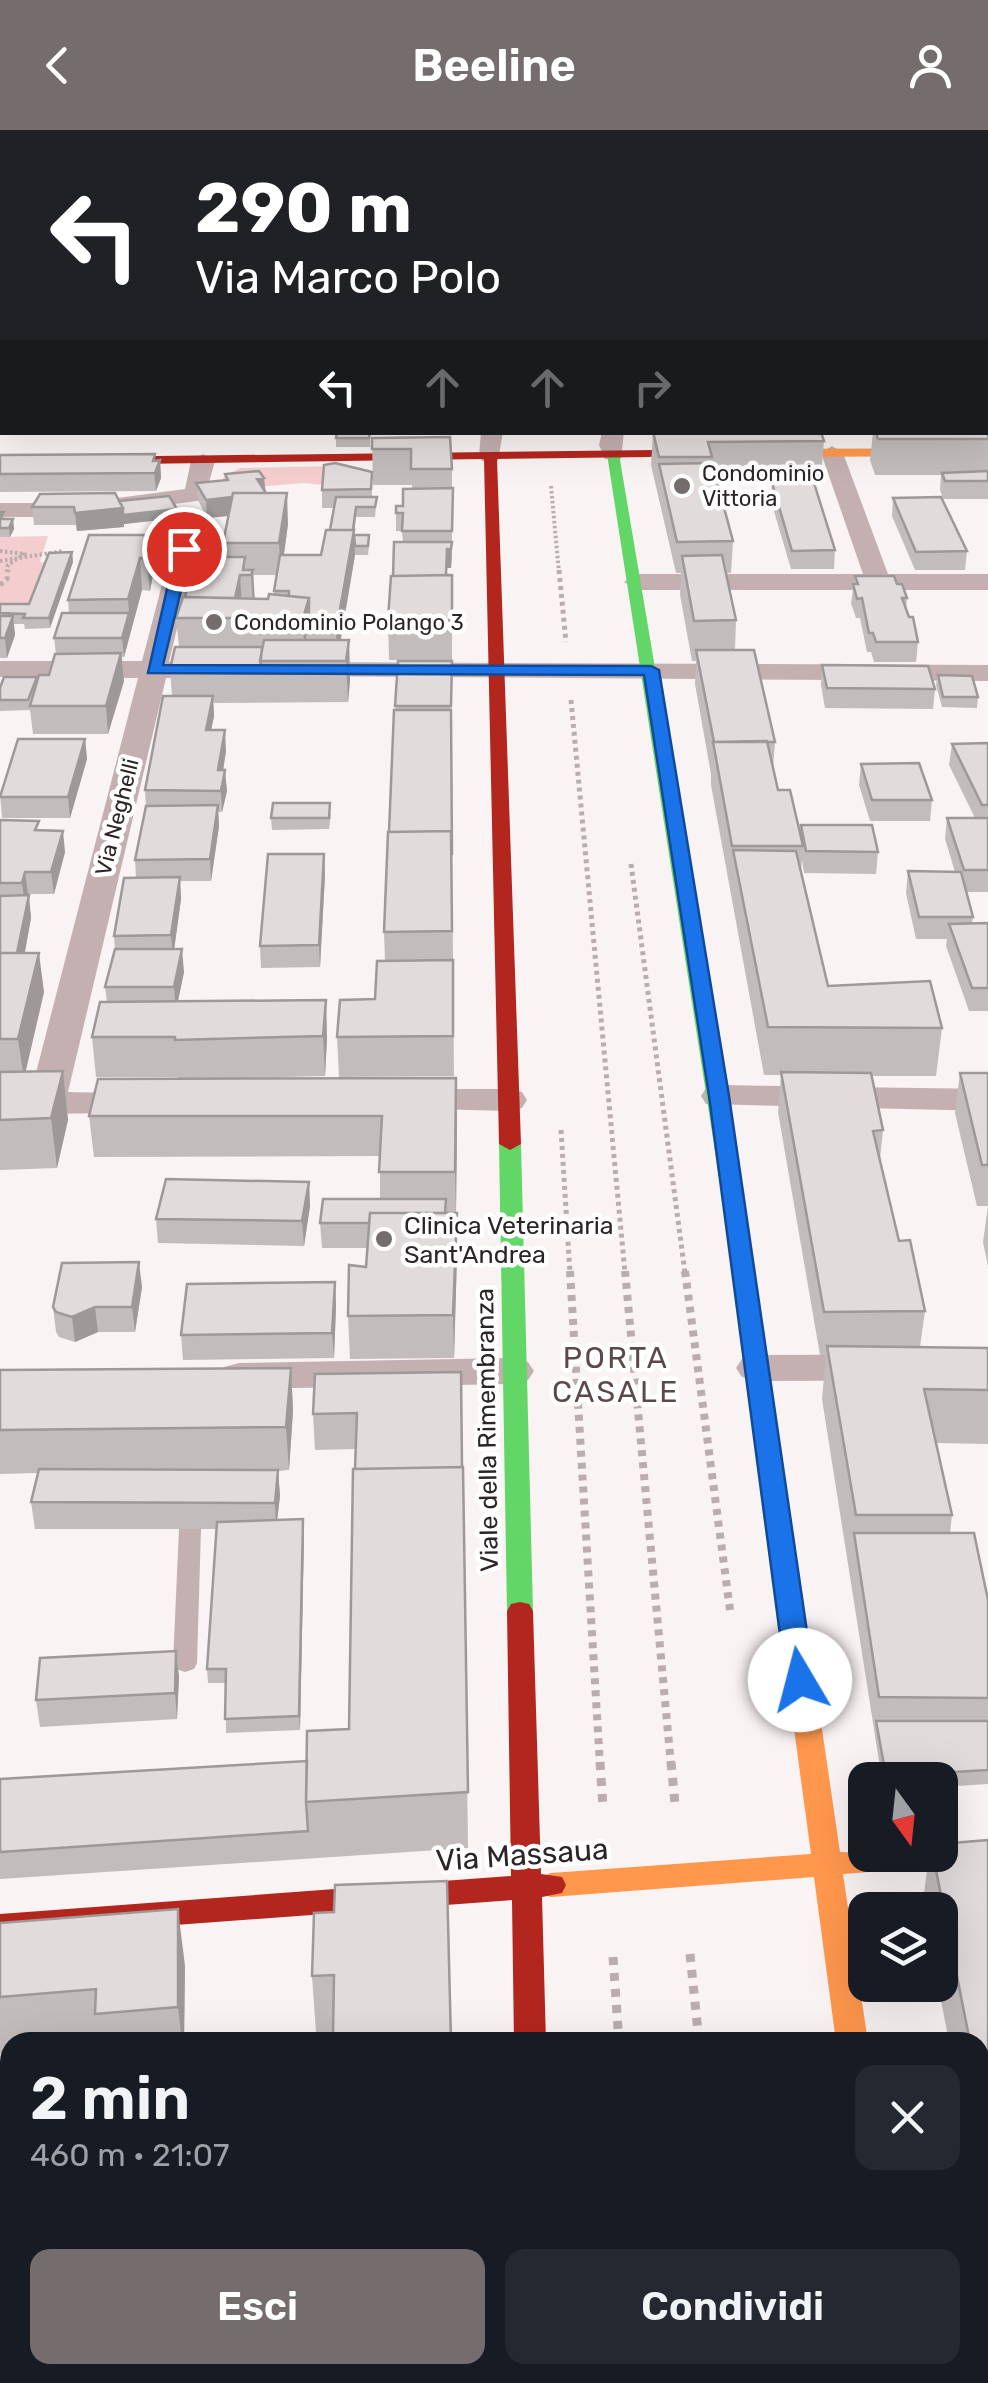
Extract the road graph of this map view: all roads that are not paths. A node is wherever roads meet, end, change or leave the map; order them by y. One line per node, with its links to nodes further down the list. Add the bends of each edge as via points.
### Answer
1 (779, 435): 2 (street); 8 (street, via 725,445)
2 (988, 437)
3 (0, 440): 5 (street)
4 (613, 441): 5 (street); 6 (street); 13 (street)
5 (491, 442): 9 (street); 18 (street, Viale della Rimembranza)
6 (678, 446)
7 (988, 452): 8 (street)
8 (832, 453): 14 (street)
9 (203, 461): 10 (street); 11 (street, via 196,495 80,510)
10 (0, 462)
11 (0, 510)
12 (188, 531): 17 (street, Via Neghelli)
13 (637, 582): 14 (street); 19 (street)
14 (878, 582): 15 (street)
15 (988, 582)
16 (0, 669): 17 (street)
17 (154, 670): 18 (street); 25 (street, Via Neghelli)
18 (498, 670): 19 (street); 22 (street, Viale della Rimembranza)
19 (651, 670): 20 (street); 21 (street)
20 (988, 674)
21 (719, 1096): 23 (street); 29 (street)
22 (510, 1100): 24 (street); 30 (street, Viale della Rimembranza)
23 (988, 1100)
24 (364, 1101)
25 (47, 1102): 26 (street); 27 (street)
26 (186, 1102)
27 (0, 1103)
28 (988, 1366): 29 (street)
29 (757, 1368): 35 (street)
30 (512, 1372): 31 (street); 36 (street, Viale della Rimembranza)
31 (196, 1376)
32 (190, 1529): 33 (lane)
33 (184, 1663)
34 (988, 1852): 35 (street, Via Massaua)
35 (826, 1863): 36 (street, Via Massaua); 39 (street)
36 (525, 1886): 37 (street, Via Massaua); 38 (street, Viale della Rimembranza)
37 (0, 1926)
38 (530, 2032)
39 (851, 2032)

